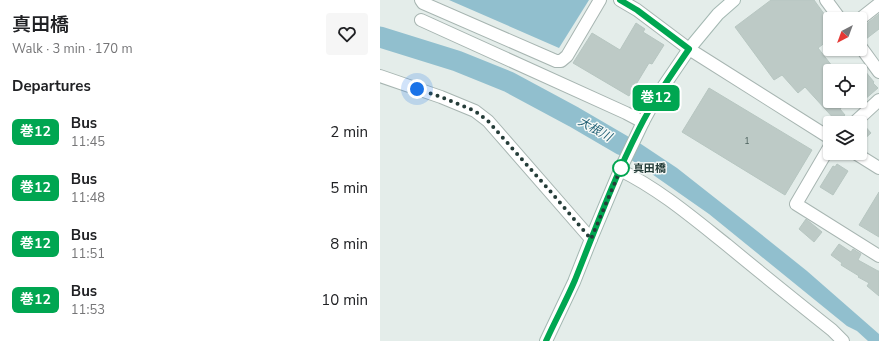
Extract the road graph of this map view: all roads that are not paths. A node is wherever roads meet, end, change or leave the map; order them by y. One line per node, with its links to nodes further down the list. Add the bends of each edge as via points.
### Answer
1 (421, 0): 2 (street, via 556,61 562,61 567,56)
2 (600, 0)
3 (620, 0): 10 (street)
4 (734, 0): 10 (street, via 718,14)
5 (826, 0): 7 (street)
6 (879, 4): 8 (street)
7 (835, 12)
8 (867, 13)
9 (421, 20): 16 (street, via 626,112)
10 (689, 49): 16 (street); 17 (street)
11 (867, 56): 12 (street)
12 (879, 72)
13 (380, 76): 22 (street, via 475,111 488,121)
14 (879, 100): 15 (street)
15 (862, 116)
16 (641, 125): 20 (street)
17 (823, 134)
18 (823, 158): 23 (street, via 796,204)
19 (866, 160): 21 (street)
20 (621, 167): 22 (street); 25 (street, via 666,197)
21 (879, 168)
22 (591, 239): 24 (street)
23 (879, 256)
24 (546, 341)
25 (843, 341)

